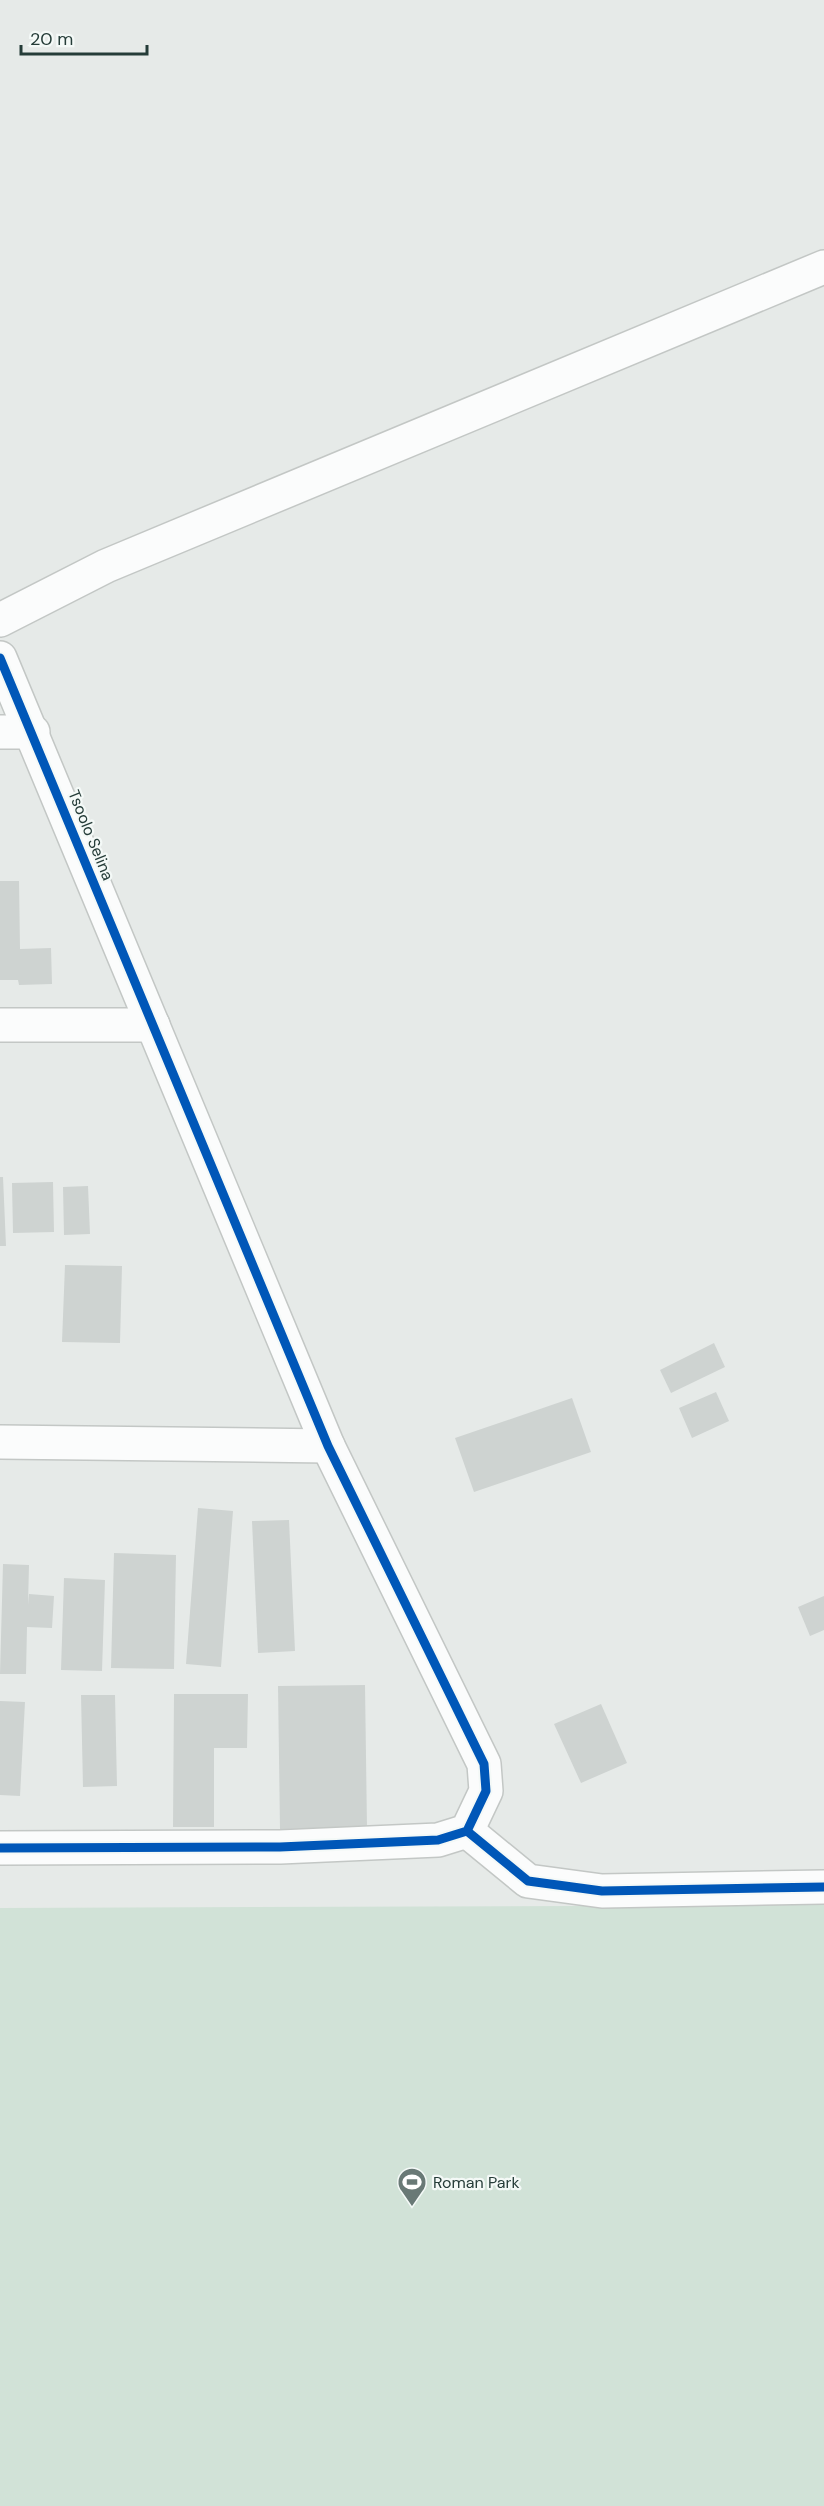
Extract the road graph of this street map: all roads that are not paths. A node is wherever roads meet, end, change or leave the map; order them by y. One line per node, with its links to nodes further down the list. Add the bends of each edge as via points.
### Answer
1 (824, 267): 2 (street, via 106,566)
2 (0, 620)
3 (0, 658): 5 (street, Tsoolo Selina)
4 (0, 732): 5 (street)
5 (33, 732): 7 (street, Tsoolo Selina)
6 (0, 1025): 7 (street)
7 (153, 1025): 9 (street, Tsoolo Selina)
8 (0, 1442): 9 (street)
9 (328, 1446): 10 (street, Tsoolo Selina, via 484,1764 486,1791)
10 (467, 1831): 11 (street, via 438,1840 362,1844); 12 (street, via 528,1881 602,1891)
11 (0, 1848)
12 (824, 1887)

